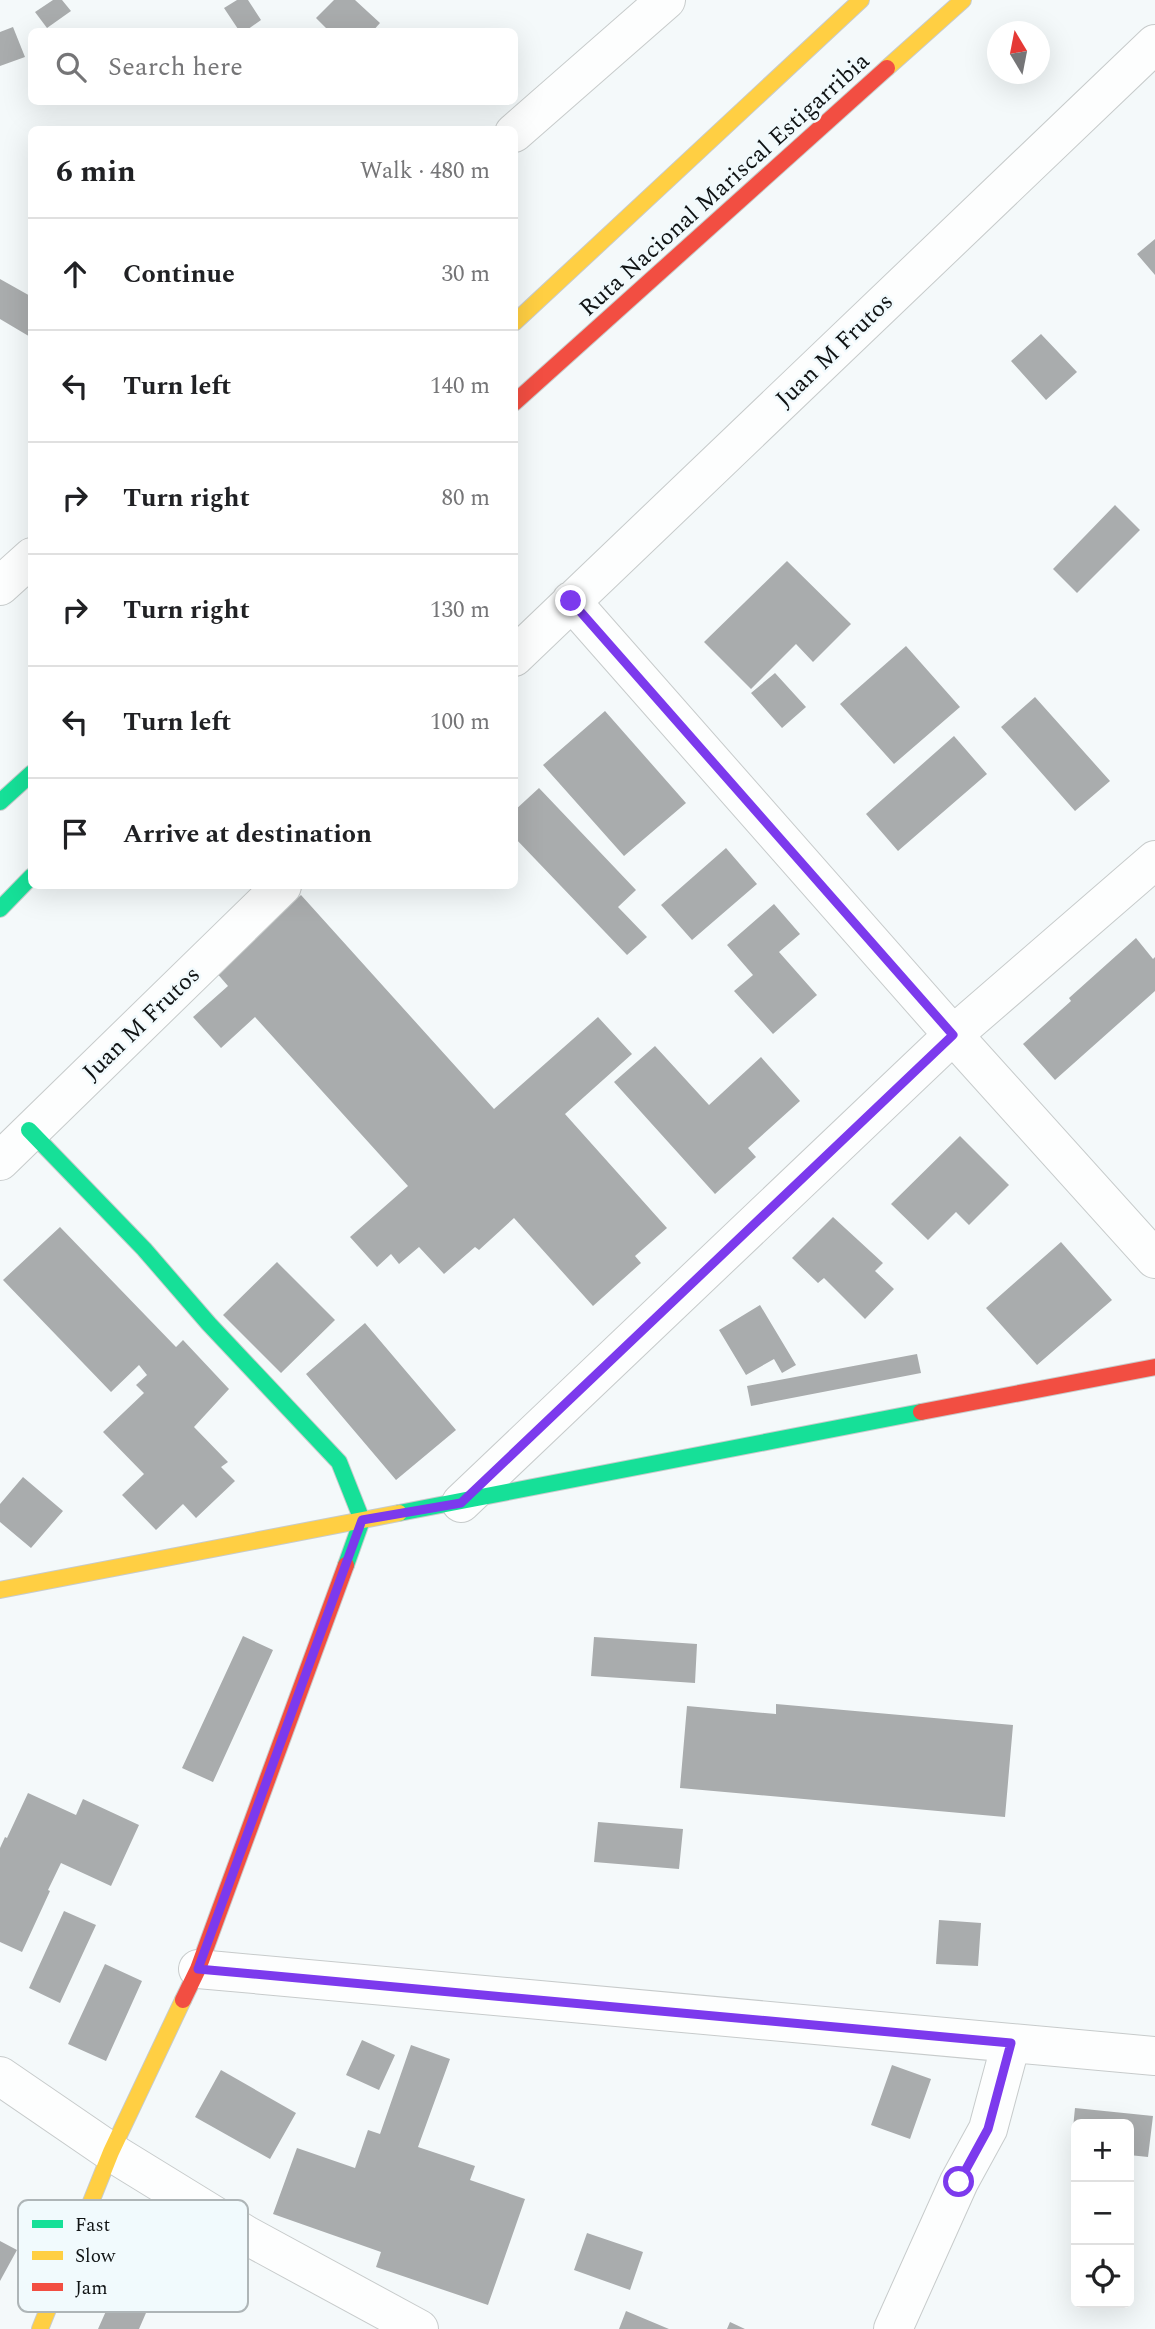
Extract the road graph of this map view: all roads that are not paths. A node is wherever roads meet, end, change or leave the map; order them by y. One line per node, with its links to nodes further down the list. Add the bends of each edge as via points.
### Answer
1 (666, 0): 5 (street)
2 (861, 0): 6 (main road, Ruta Nacional Mariscal Estigarribia)
3 (963, 0): 7 (main road, Ruta Nacional Mariscal Estigarribia)
4 (1155, 44): 10 (street, Juan M Frutos)
5 (518, 130)
6 (518, 319)
7 (518, 399)
8 (28, 561): 9 (street)
9 (0, 586)
10 (571, 601): 11 (street, Juan M Frutos); 18 (street)
11 (518, 653)
12 (28, 777): 13 (main road)
13 (0, 802)
14 (1155, 860): 18 (street)
15 (28, 880): 17 (main road)
16 (279, 889): 19 (street, Juan M Frutos)
17 (0, 909)
18 (953, 1035): 21 (street); 23 (street)
19 (29, 1130): 20 (street, Juan M Frutos); 24 (main road, via 339,1462)
20 (0, 1161)
21 (1155, 1259)
22 (1155, 1367): 23 (main road)
23 (461, 1503): 24 (main road)
24 (362, 1520): 25 (main road); 26 (main road)
25 (0, 1590)
26 (198, 1969): 27 (street); 30 (main road)
27 (1011, 2043): 28 (street); 37 (street, via 988,2129)
28 (1155, 2056)
29 (0, 2076): 30 (street)
30 (111, 2152): 31 (main road); 32 (street)
31 (92, 2200)
32 (189, 2200)
33 (248, 2236): 36 (street)
34 (47, 2312): 35 (main road)
35 (40, 2329)
36 (419, 2329)
37 (893, 2329)

